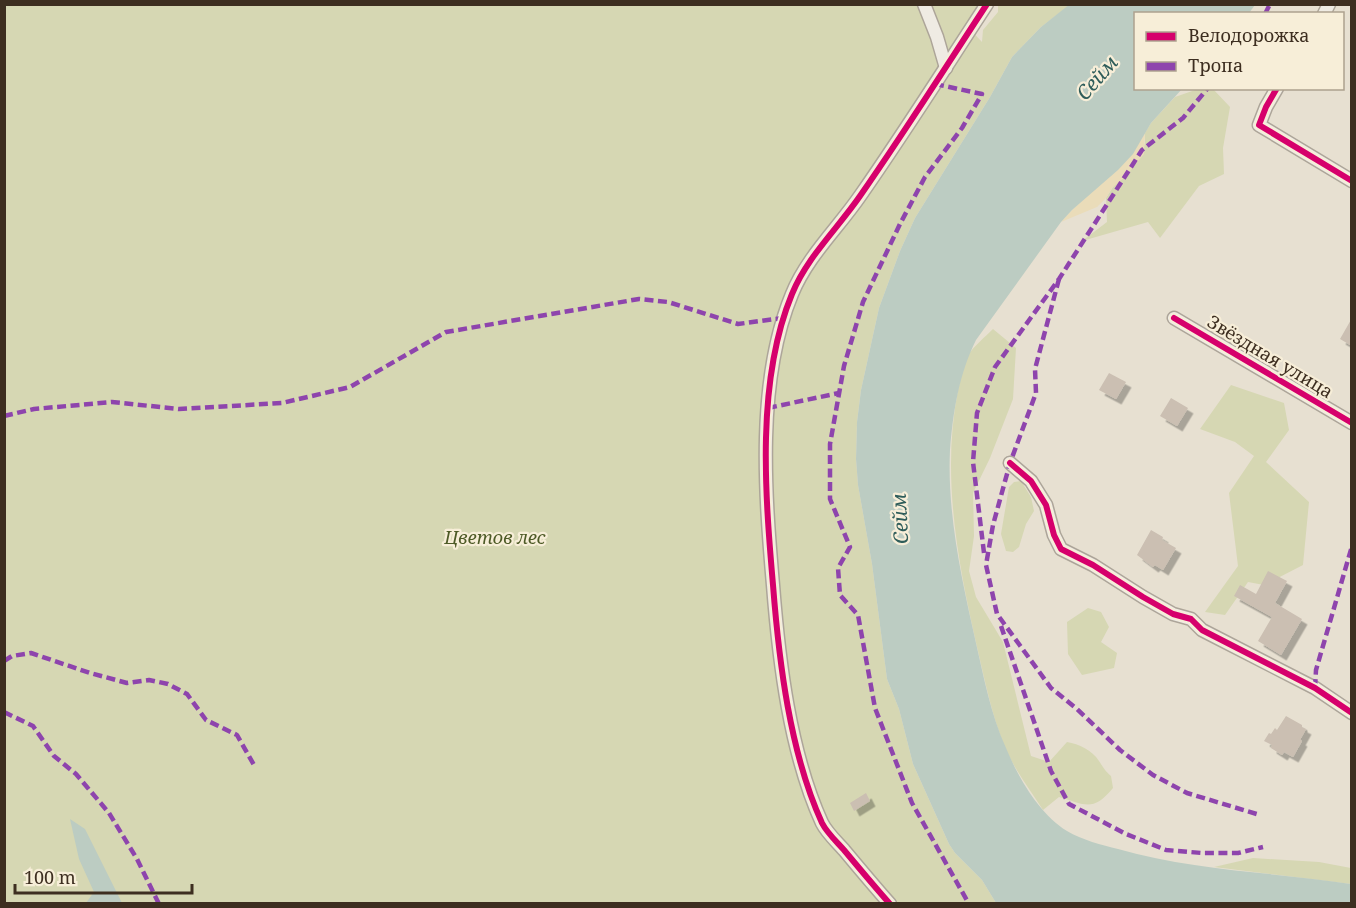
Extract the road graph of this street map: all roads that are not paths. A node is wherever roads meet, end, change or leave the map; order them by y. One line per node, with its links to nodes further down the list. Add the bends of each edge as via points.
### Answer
1 (924, 4): 3 (street)
2 (987, 4): 3 (street)
3 (946, 68): 10 (street, via 794,291 773,360 768,408 768,527 779,653 795,736 810,795 824,827)
4 (1276, 90): 5 (street, via 1259,125)
5 (1352, 181)
6 (1174, 318): 7 (street, Звёздная улица)
7 (1352, 423)
8 (1010, 463): 9 (street, via 1031,481 1046,505 1061,549 1173,614 1191,619 1202,630 1315,688)
9 (1352, 713)
10 (890, 903)

